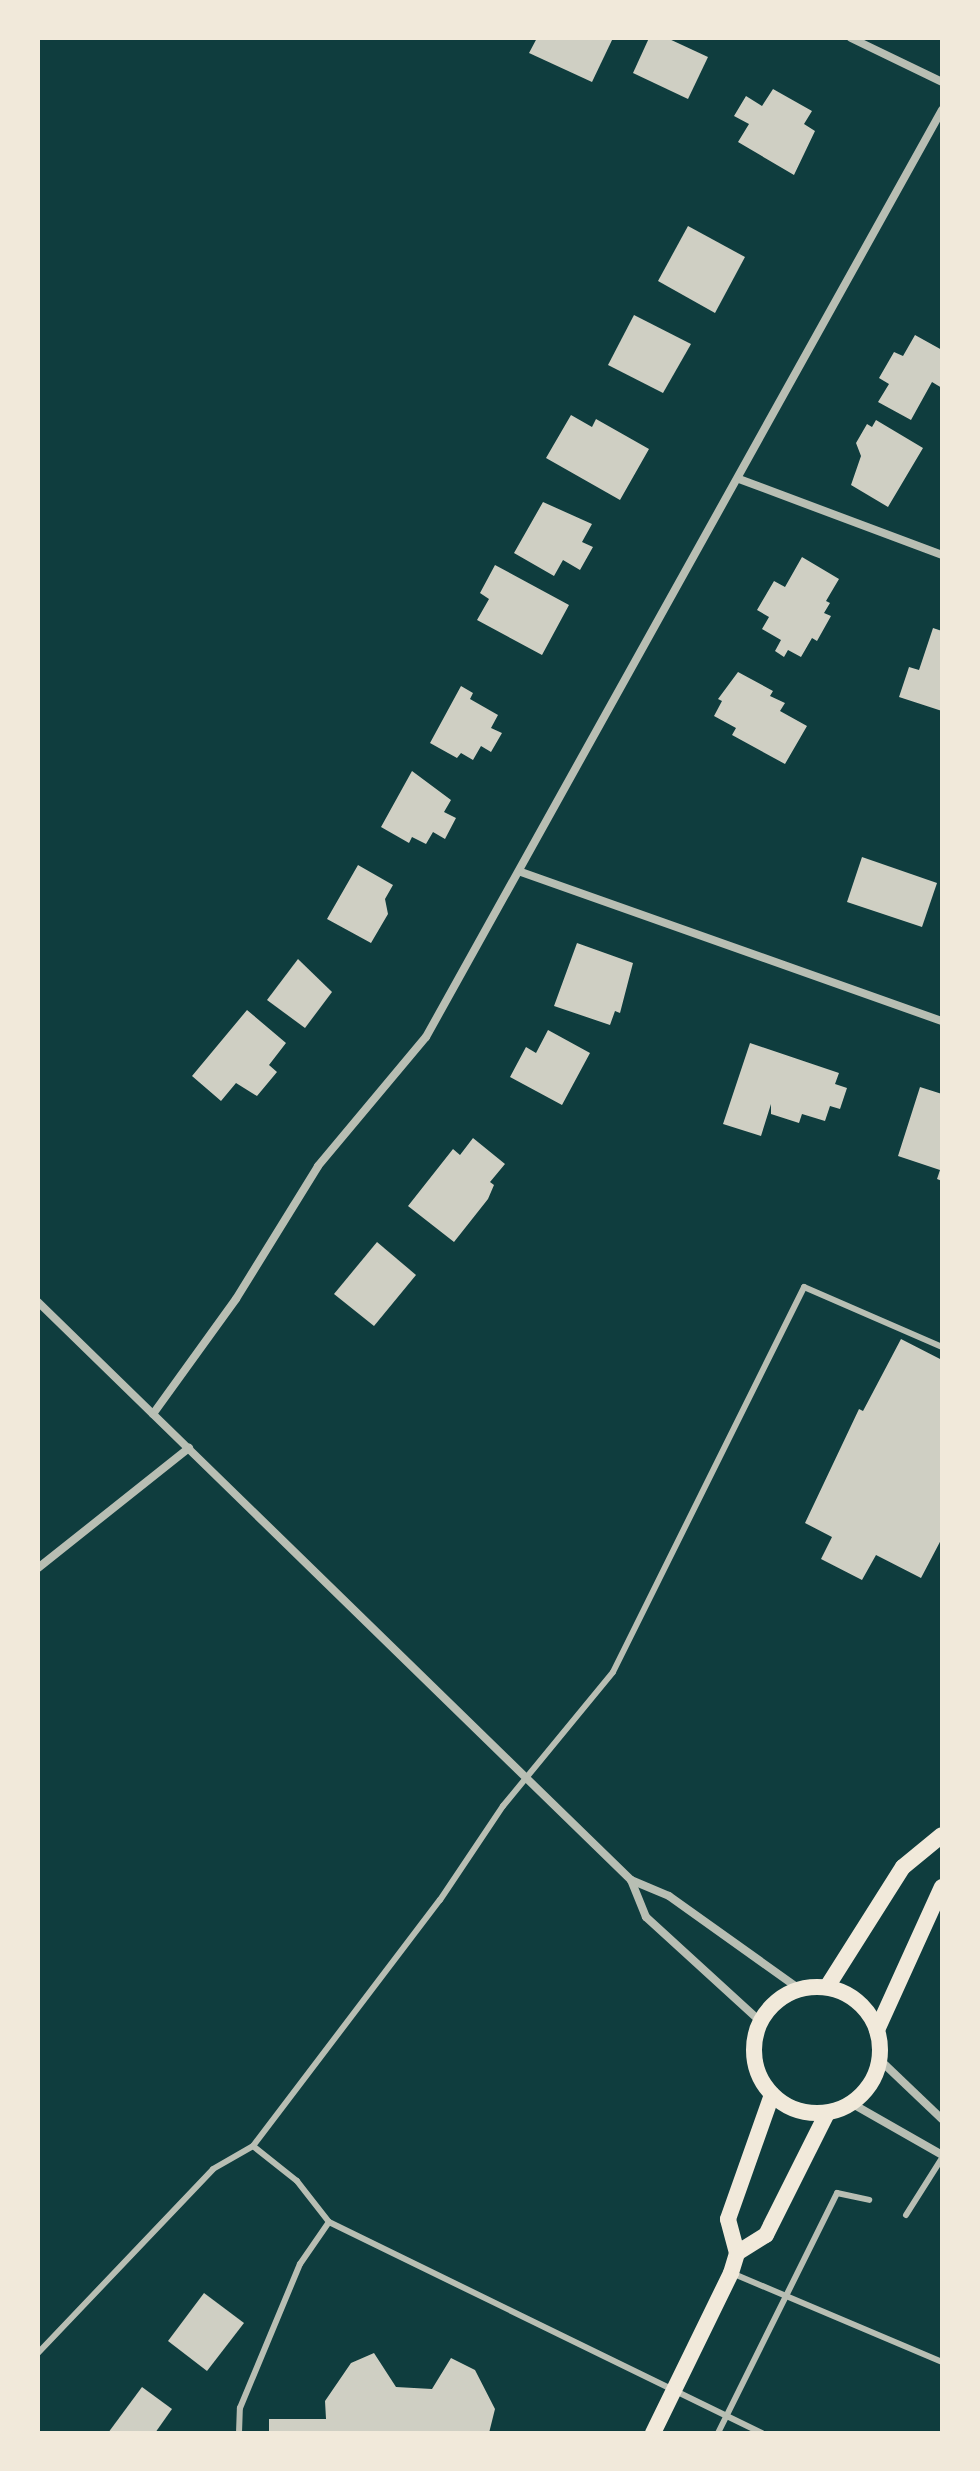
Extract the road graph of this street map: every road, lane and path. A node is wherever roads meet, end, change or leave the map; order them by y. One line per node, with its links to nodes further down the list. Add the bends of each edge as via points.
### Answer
1 (851, 38): 2 (street)
2 (942, 82)
3 (942, 110): 4 (street)
4 (739, 479): 5 (street); 6 (street)
5 (942, 555)
6 (521, 872): 7 (street); 10 (street, via 426,1037 318,1166 236,1299)
7 (942, 1021)
8 (38, 1302): 10 (street)
9 (942, 1347): 13 (lane, via 804,1287 613,1672)
10 (153, 1414): 11 (street)
11 (189, 1448): 12 (street); 13 (street)
12 (38, 1568)
13 (525, 1783): 15 (street); 26 (lane)
14 (942, 1835): 17 (main road, via 903,1867)
15 (631, 1880): 18 (street, via 669,1896); 19 (street, via 646,1917)
16 (942, 1887): 20 (main road)
17 (827, 1987): 18 (main road); 20 (main road, via 862,2004)
18 (798, 1988): 19 (main road, via 772,2005)
19 (760, 2021): 22 (main road, via 754,2059)
20 (877, 2030): 21 (main road)
21 (880, 2060): 23 (main road, via 874,2079); 25 (street)
22 (772, 2095): 24 (main road, via 797,2109); 31 (main road, via 728,2219)
23 (851, 2103): 24 (main road); 27 (street)
24 (827, 2113): 31 (main road, via 766,2235)
25 (942, 2119)
26 (253, 2146): 30 (lane, via 297,2181); 34 (lane, via 213,2169)
27 (942, 2156): 29 (lane)
28 (869, 2200): 33 (lane, via 837,2193)
29 (906, 2215)
30 (329, 2222): 36 (lane); 38 (lane, via 300,2264 240,2408)
31 (737, 2253): 32 (main road)
32 (731, 2273): 33 (lane); 36 (main road)
33 (787, 2294): 35 (lane); 37 (lane)
34 (38, 2353)
35 (942, 2362)
36 (673, 2393): 37 (lane); 39 (main road)
37 (726, 2416): 40 (lane); 41 (lane)
38 (239, 2433)
39 (653, 2433)
40 (718, 2433)
41 (762, 2433)

